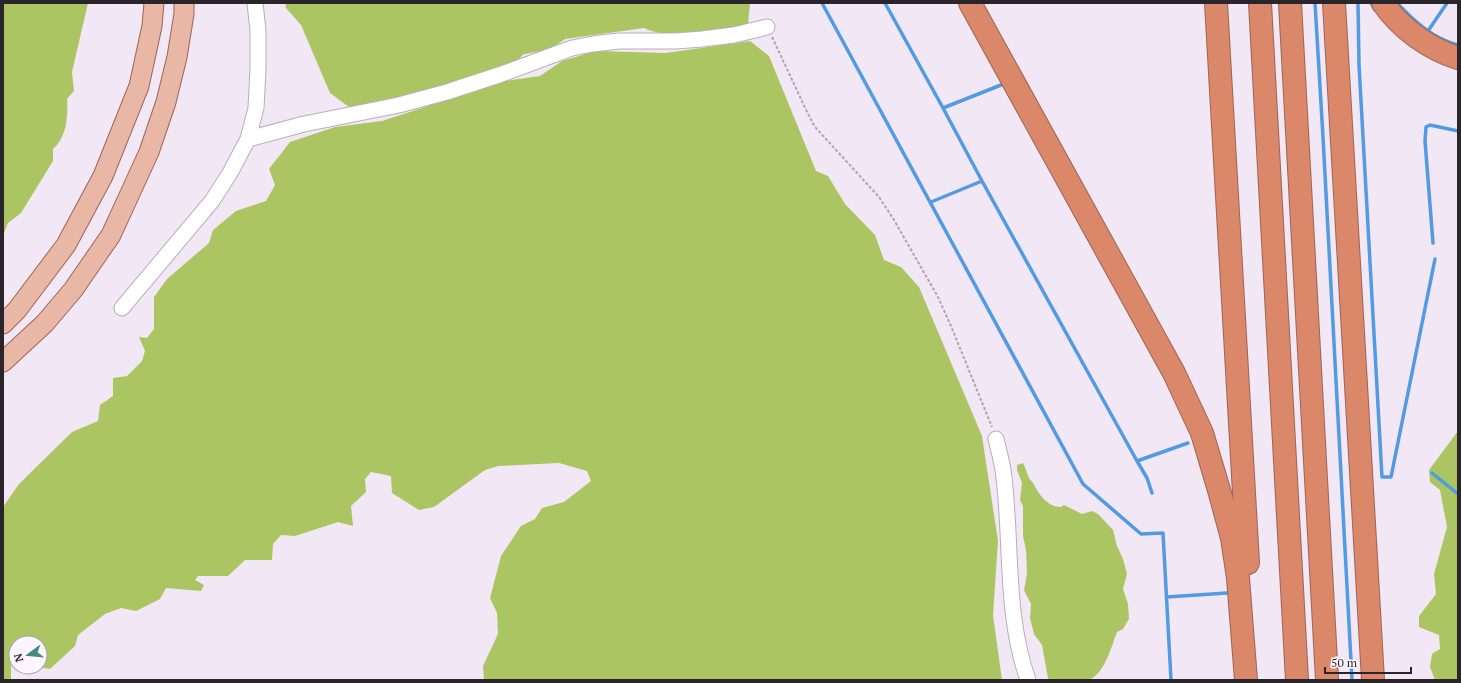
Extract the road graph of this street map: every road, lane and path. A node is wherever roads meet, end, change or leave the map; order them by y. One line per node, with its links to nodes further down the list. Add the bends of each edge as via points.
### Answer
1 (154, 3): 14 (main road, via 152,26 139,86 103,176 66,245 17,310)
2 (184, 3): 15 (main road, via 177,57 166,102 149,152 111,235 74,290)
3 (255, 3): 12 (street, via 258,31 256,108)
4 (970, 3): 18 (highway, via 1174,374 1202,433 1232,538 1238,578)
5 (1216, 3): 19 (highway, via 1250,581)
6 (1260, 3): 20 (highway)
7 (1290, 3): 21 (highway)
8 (1334, 3): 22 (highway)
9 (1383, 3): 11 (highway, via 1410,32 1441,52)
10 (767, 27): 12 (street, via 702,39 619,41 572,48 447,92); 16 (path, via 815,127 880,197 938,297)
11 (1458, 58)
12 (248, 139): 13 (street, via 212,200)
13 (122, 308)
14 (3, 324)
15 (3, 362)
16 (996, 439): 17 (street, via 1004,476 1012,613 1017,643)
17 (1028, 680)
18 (1246, 680)
19 (1253, 680)
20 (1297, 680)
21 (1327, 680)
22 (1372, 680)

